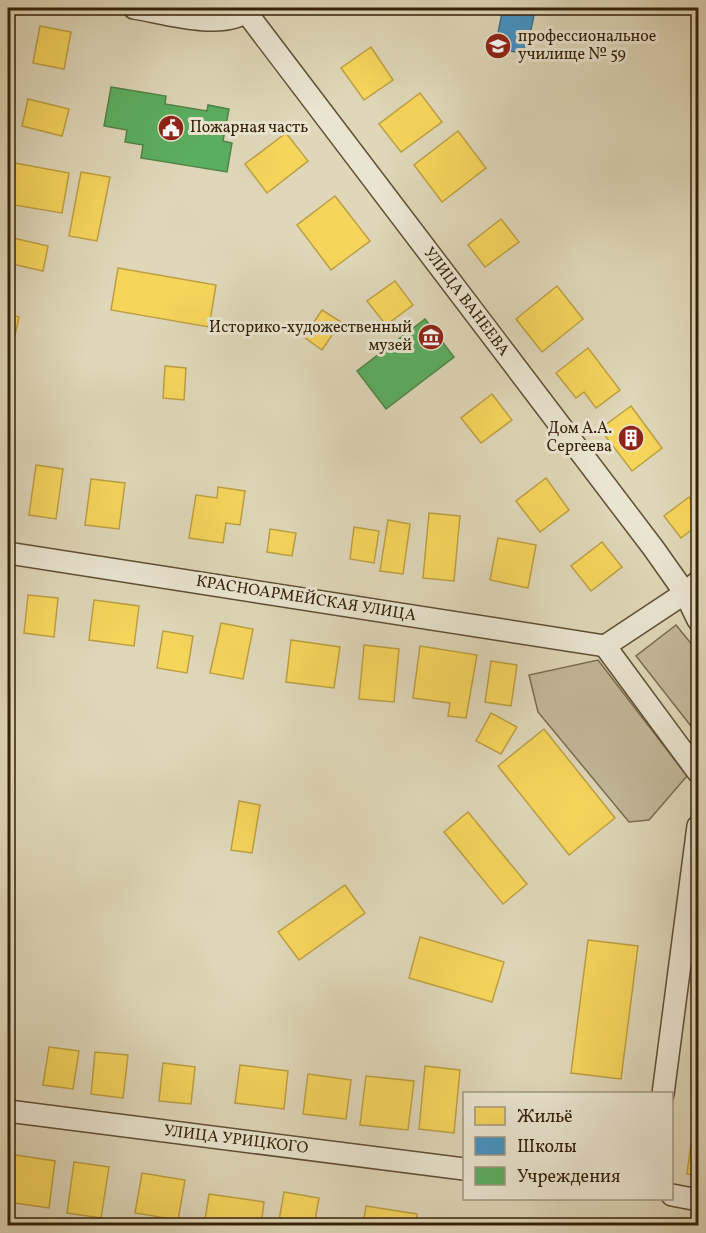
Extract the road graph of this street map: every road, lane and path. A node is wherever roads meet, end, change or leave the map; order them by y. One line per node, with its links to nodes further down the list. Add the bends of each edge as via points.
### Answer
1 (134, 8): 2 (street, via 209,21 230,19)
2 (247, 10): 4 (street, УЛИЦА ВАНЕЕВА, via 640,530)
3 (8, 553): 6 (street, КРАСНОАРМЕЙСКАЯ УЛИЦА)
4 (692, 588): 5 (street, УЛИЦА ВАНЕЕВА); 6 (street)
5 (699, 620)
6 (605, 646): 7 (street)
7 (699, 772)
8 (699, 826): 9 (street)
9 (663, 1092)
10 (8, 1112): 11 (street, УЛИЦА УРИЦКОГО)
11 (463, 1170)
12 (673, 1195): 13 (street)
13 (699, 1200)

